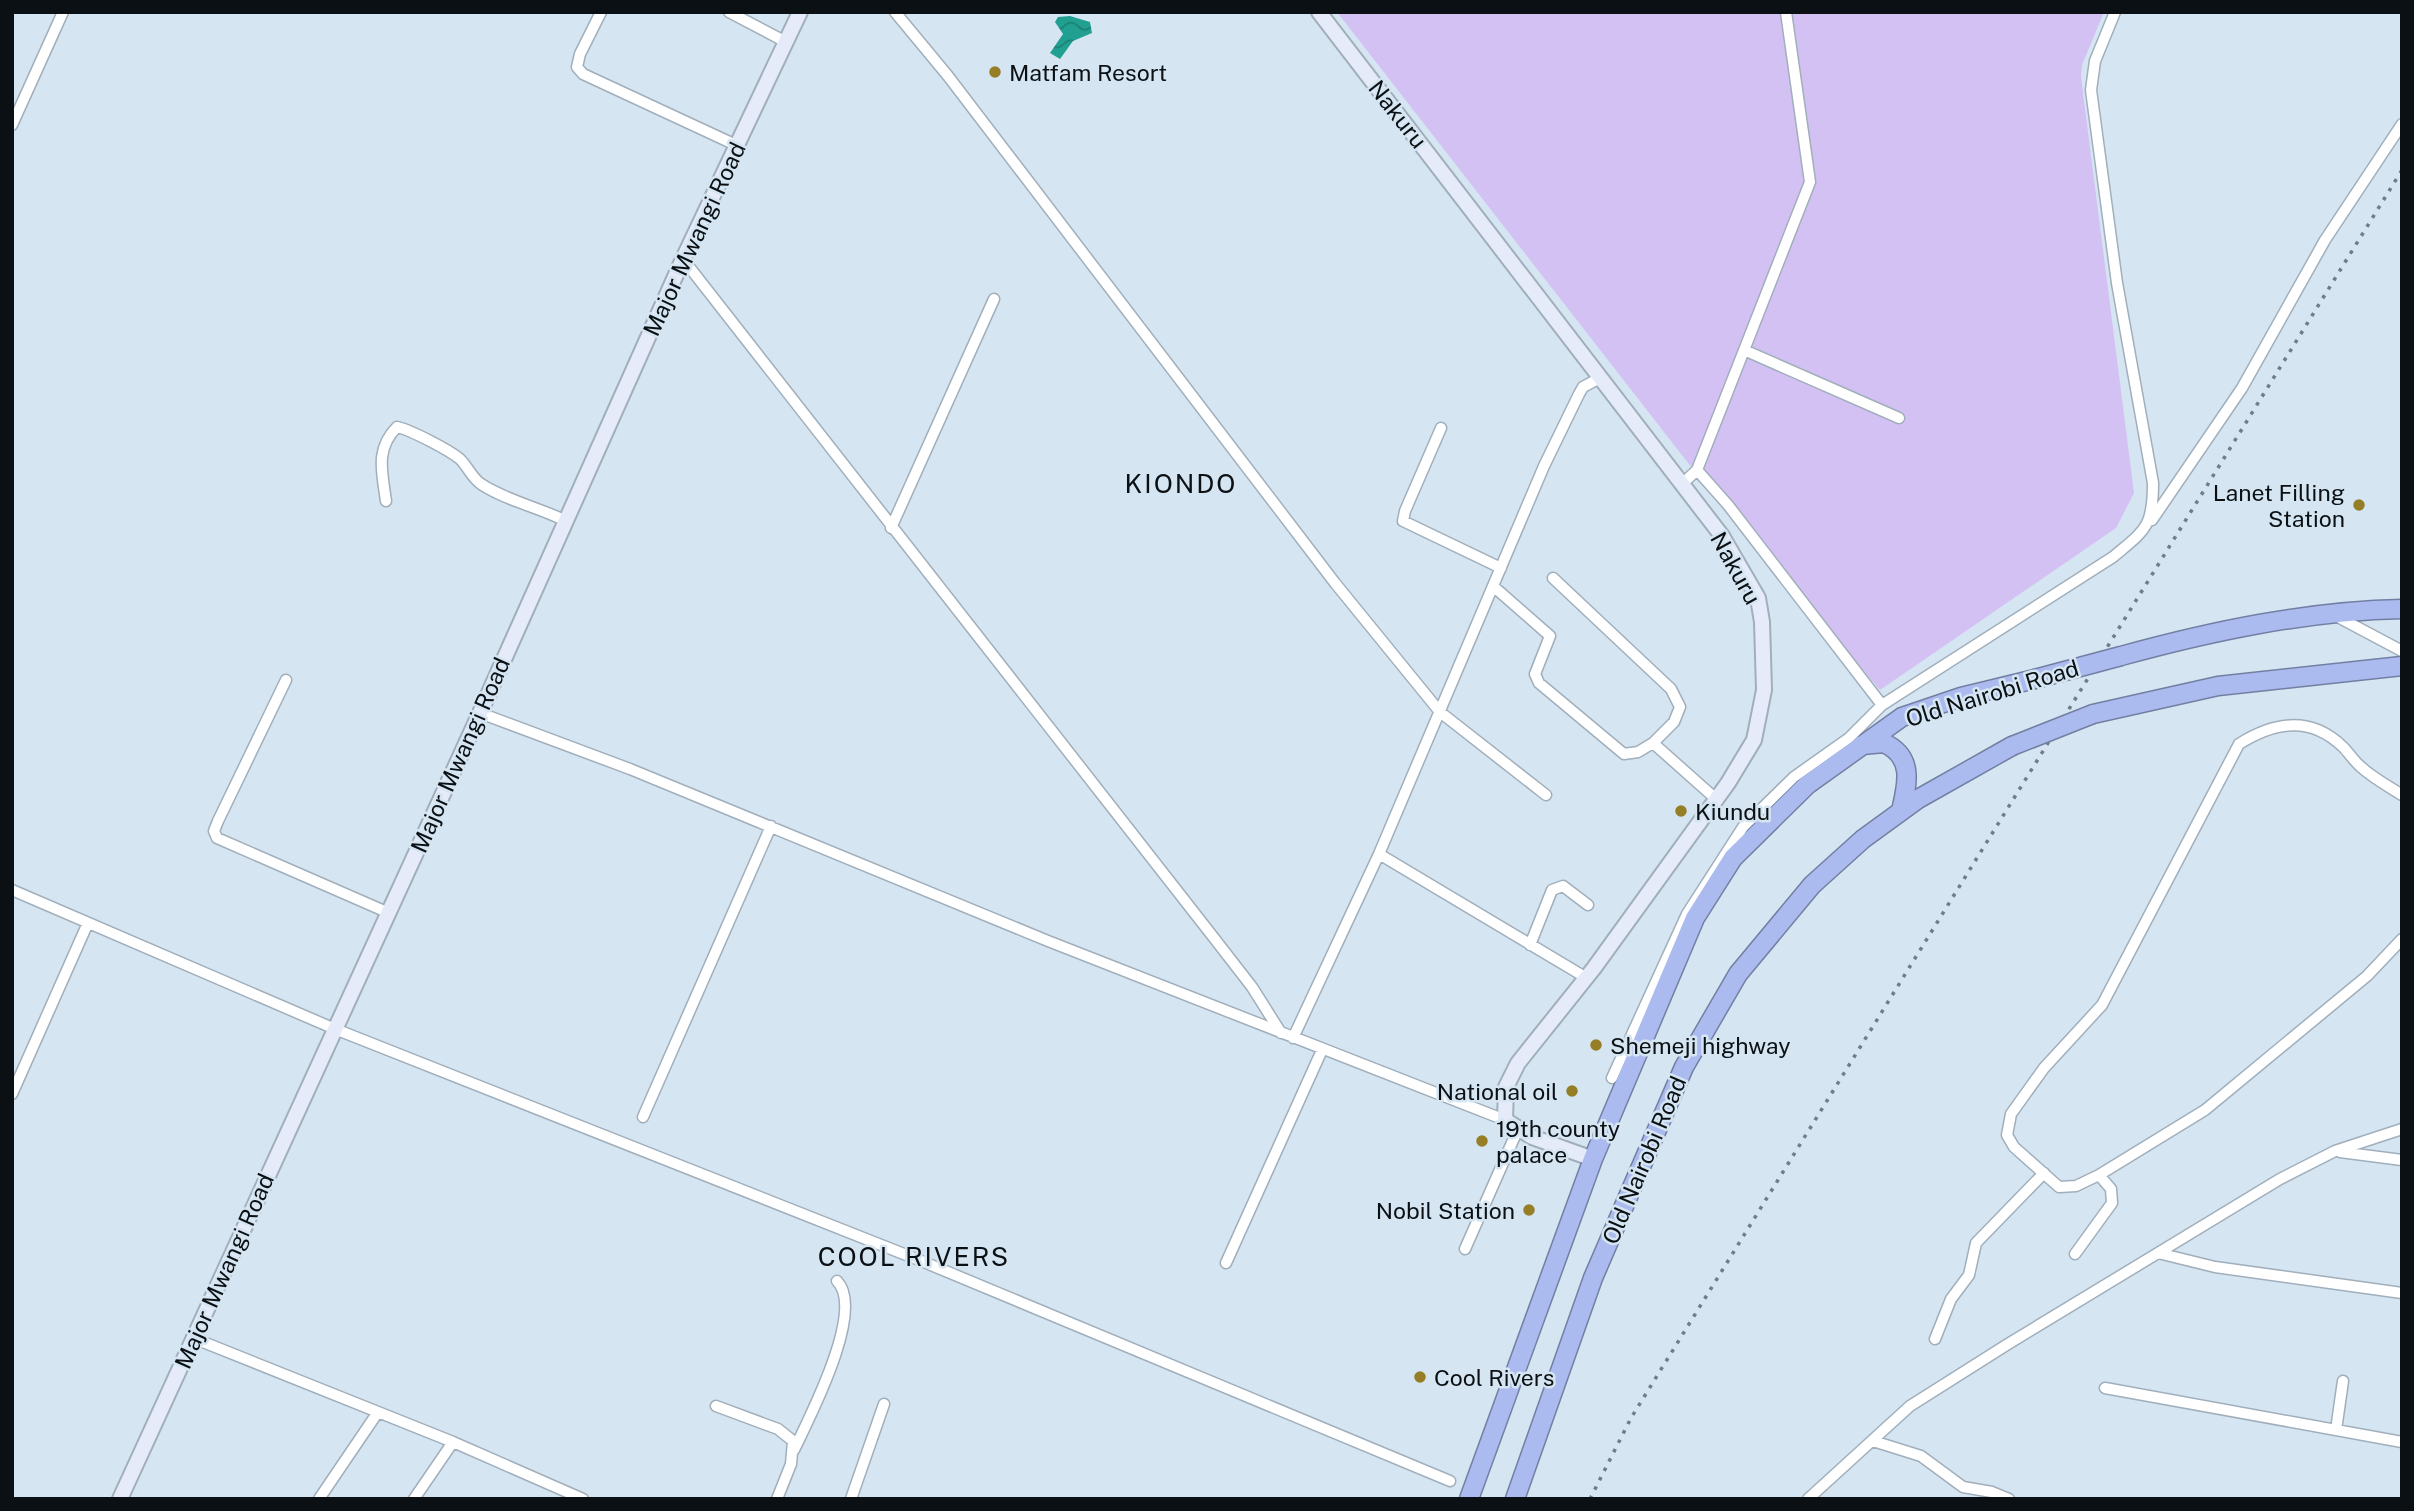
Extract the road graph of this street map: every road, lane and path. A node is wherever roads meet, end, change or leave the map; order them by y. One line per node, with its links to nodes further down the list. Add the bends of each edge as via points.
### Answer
1 (63, 12): 11 (street)
2 (601, 12): 12 (street, via 580,54 577,67 583,74)
3 (729, 12): 9 (street)
4 (800, 12): 9 (street, Major Mwangi Road)
5 (895, 12): 36 (street, via 1335,583)
6 (1319, 12): 16 (street, Nakuru)
7 (1786, 12): 15 (street, via 1810,182)
8 (2115, 12): 23 (street, via 2095,61 2091,90 2117,283 2153,483)
9 (786, 41): 12 (street, Major Mwangi Road)
10 (2402, 124): 23 (street, via 2325,240 2242,388)
11 (12, 125)
12 (738, 146): 13 (street, Major Mwangi Road)
13 (682, 260): 22 (street, Major Mwangi Road); 24 (street)
14 (994, 299): 24 (street)
15 (1744, 350): 17 (street); 19 (street)
16 (1598, 379): 20 (street, Nakuru); 25 (street, via 1579,394)
17 (1899, 418)
18 (1441, 428): 25 (street, via 1404,521)
19 (1698, 470): 20 (street); 35 (street)
20 (1681, 485): 42 (street, Nakuru, via 1744,572 1758,598 1762,622 1760,717 1754,740)
21 (386, 501): 22 (street, via 380,454 386,438 397,428 459,458 477,482 496,493 538,506)
22 (566, 521): 37 (street, Major Mwangi Road)
23 (2147, 527): 35 (street, via 2113,557)
24 (891, 528): 54 (street, via 1244,977)
25 (1501, 568): 27 (street)
26 (1553, 578): 38 (street, via 1671,689 1680,707 1674,722)
27 (1493, 586): 36 (street); 38 (street, via 1550,636 1535,674 1539,683 1624,754)
28 (2402, 600): 30 (street)
29 (2402, 609): 30 (highway, Old Nairobi Road)
30 (2367, 610): 31 (highway, Old Nairobi Road)
31 (2334, 615): 32 (street); 39 (highway, Old Nairobi Road, bridge, via 2217,631 1961,697 1902,717)
32 (2402, 652)
33 (2402, 666): 43 (highway, Old Nairobi Road, bridge, via 2218,686 2094,714 2012,746)
34 (286, 680): 48 (street, via 218,821 217,838)
35 (1882, 705): 57 (street, via 1743,827 1687,914)
36 (1440, 712): 40 (street); 45 (street)
37 (480, 713): 44 (street); 48 (street, Major Mwangi Road)
38 (1653, 743): 42 (street)
39 (1863, 745): 43 (highway, via 1884,743 1902,755 1908,770); 64 (highway, Old Nairobi Road, via 1791,799 1733,858 1695,918)
40 (1546, 795)
41 (2402, 795): 66 (street, via 2360,767 2341,745 2306,724 2280,724 2239,744 2102,1005 2011,1114 2007,1135)
42 (1716, 799): 52 (street, Nakuru)
43 (1901, 811): 94 (highway, Old Nairobi Road, via 1837,861 1786,913 1738,974 1702,1033 1593,1278)
44 (771, 826): 54 (street); 59 (street)
45 (1379, 854): 51 (street); 55 (street)
46 (12, 890): 49 (street)
47 (1588, 905): 51 (street, via 1563,886 1552,890)
48 (389, 913): 53 (street, Major Mwangi Road)
49 (87, 925): 53 (street); 58 (street)
50 (2402, 939): 67 (street, via 2367,976 2205,1110)
51 (1530, 944): 52 (street)
52 (1585, 977): 60 (street, Nakuru, via 1518,1063 1506,1087)
53 (335, 1029): 74 (street, Major Mwangi Road); 86 (street, via 881,1245)
54 (1281, 1033): 55 (street)
55 (1293, 1038): 56 (street)
56 (1322, 1050): 60 (street); 71 (street)
57 (1612, 1078)
58 (12, 1094)
59 (643, 1117)
60 (1504, 1120): 61 (street)
61 (1518, 1129): 64 (street); 68 (street)
62 (2402, 1129): 63 (street)
63 (2335, 1151): 65 (street); 69 (street)
64 (1592, 1159): 93 (highway, Old Nairobi Road)
65 (2402, 1160)
66 (2044, 1173): 67 (street, via 2059,1187 2076,1186); 75 (street, via 1976,1243 1969,1275 1951,1299)
67 (2099, 1175): 70 (street, via 2111,1189 2112,1203)
68 (1465, 1249)
69 (2158, 1253): 73 (street, via 2215,1267); 82 (street, via 1910,1406)
70 (2075, 1254)
71 (1226, 1264)
72 (836, 1281): 85 (street, via 843,1290 841,1338)
73 (2402, 1293)
74 (193, 1338): 80 (street); 87 (street, Major Mwangi Road)
75 (1935, 1339)
76 (2343, 1381): 81 (street)
77 (2105, 1388): 81 (street)
78 (884, 1404): 92 (street)
79 (716, 1406): 85 (street, via 778,1429 793,1441)
80 (378, 1412): 83 (street); 88 (street)
81 (2336, 1430): 84 (street)
82 (1873, 1441): 95 (street); 96 (street, via 1921,1456 1963,1487)
83 (453, 1442): 89 (street); 90 (street)
84 (2402, 1442)
85 (794, 1450): 91 (street)
86 (1450, 1480)
87 (121, 1499)
88 (318, 1499)
89 (414, 1499)
90 (583, 1499)
91 (777, 1499)
92 (851, 1499)
93 (1469, 1499)
94 (1515, 1499)
95 (1808, 1499)
96 (2009, 1499)

